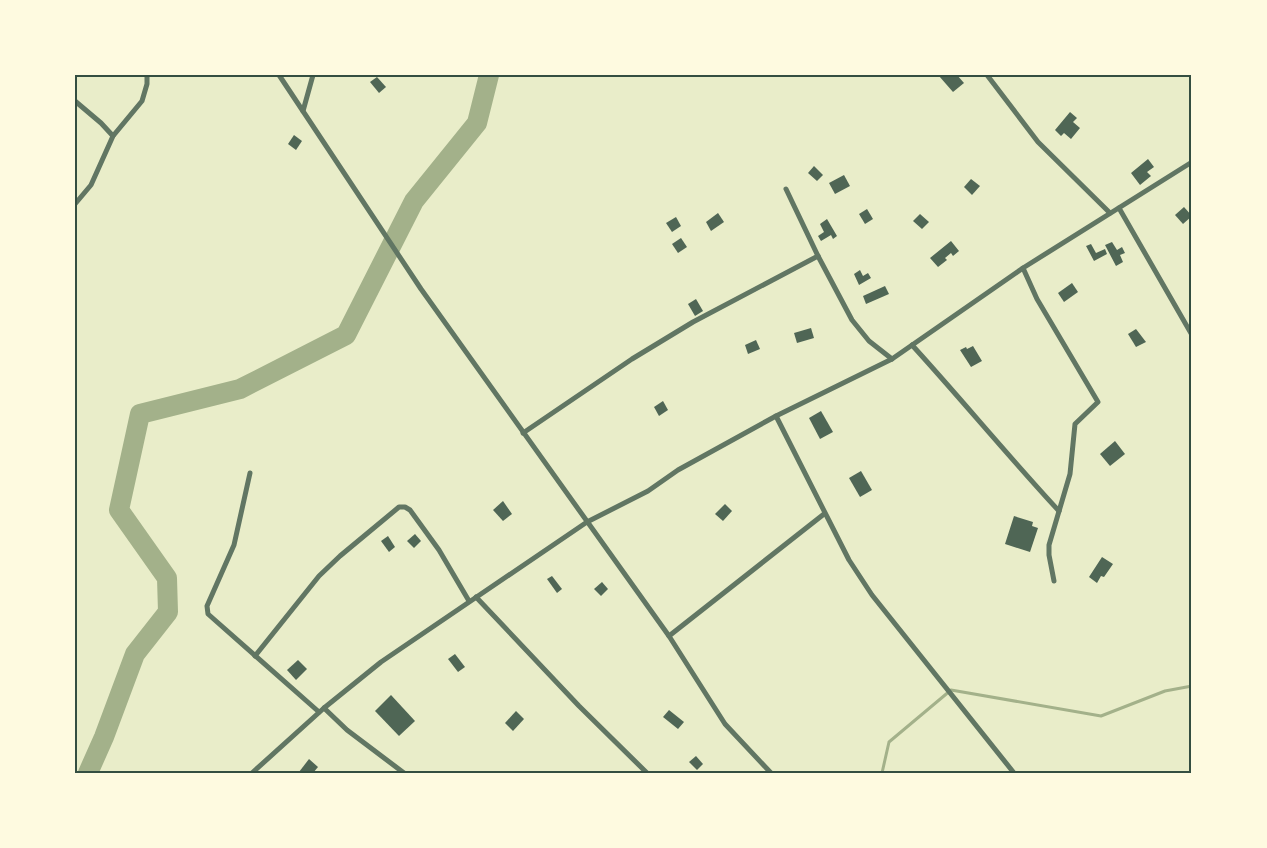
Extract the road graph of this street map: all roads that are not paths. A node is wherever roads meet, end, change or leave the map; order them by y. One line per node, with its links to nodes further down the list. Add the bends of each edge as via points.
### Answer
1 (147, 75): 7 (street, via 142,101)
2 (279, 75): 6 (street)
3 (313, 75): 6 (street)
4 (987, 75): 12 (street, via 1038,142)
5 (75, 101): 7 (street)
6 (303, 111): 19 (street, via 421,289)
7 (113, 136): 10 (street, via 91,185)
8 (1192, 162): 11 (street)
9 (786, 189): 13 (street)
10 (75, 204)
11 (1119, 208): 12 (street); 15 (street)
12 (1110, 213): 14 (street)
13 (818, 256): 17 (street, via 852,320 869,341); 19 (street, via 693,322)
14 (1023, 268): 16 (street); 21 (street, via 1098,402 1075,424 1070,474)
15 (1192, 335)
16 (912, 345): 17 (street); 21 (street)
17 (892, 358): 18 (street)
18 (776, 416): 22 (street); 23 (street)
19 (524, 433): 23 (street)
20 (250, 473): 28 (street, via 234,544 207,606 214,621)
21 (1059, 511): 24 (street, via 1048,555)
22 (824, 514): 27 (street); 34 (street, via 872,595)
23 (587, 522): 25 (street); 27 (street)
24 (1054, 581)
25 (476, 597): 26 (street); 32 (street)
26 (469, 601): 28 (street, via 410,510 399,507 319,576); 29 (street, via 396,651)
27 (669, 636): 33 (street, via 725,724)
28 (255, 656): 29 (street)
29 (322, 710): 30 (street); 31 (street)
30 (252, 773)
31 (404, 773)
32 (647, 773)
33 (771, 773)
34 (1014, 773)

